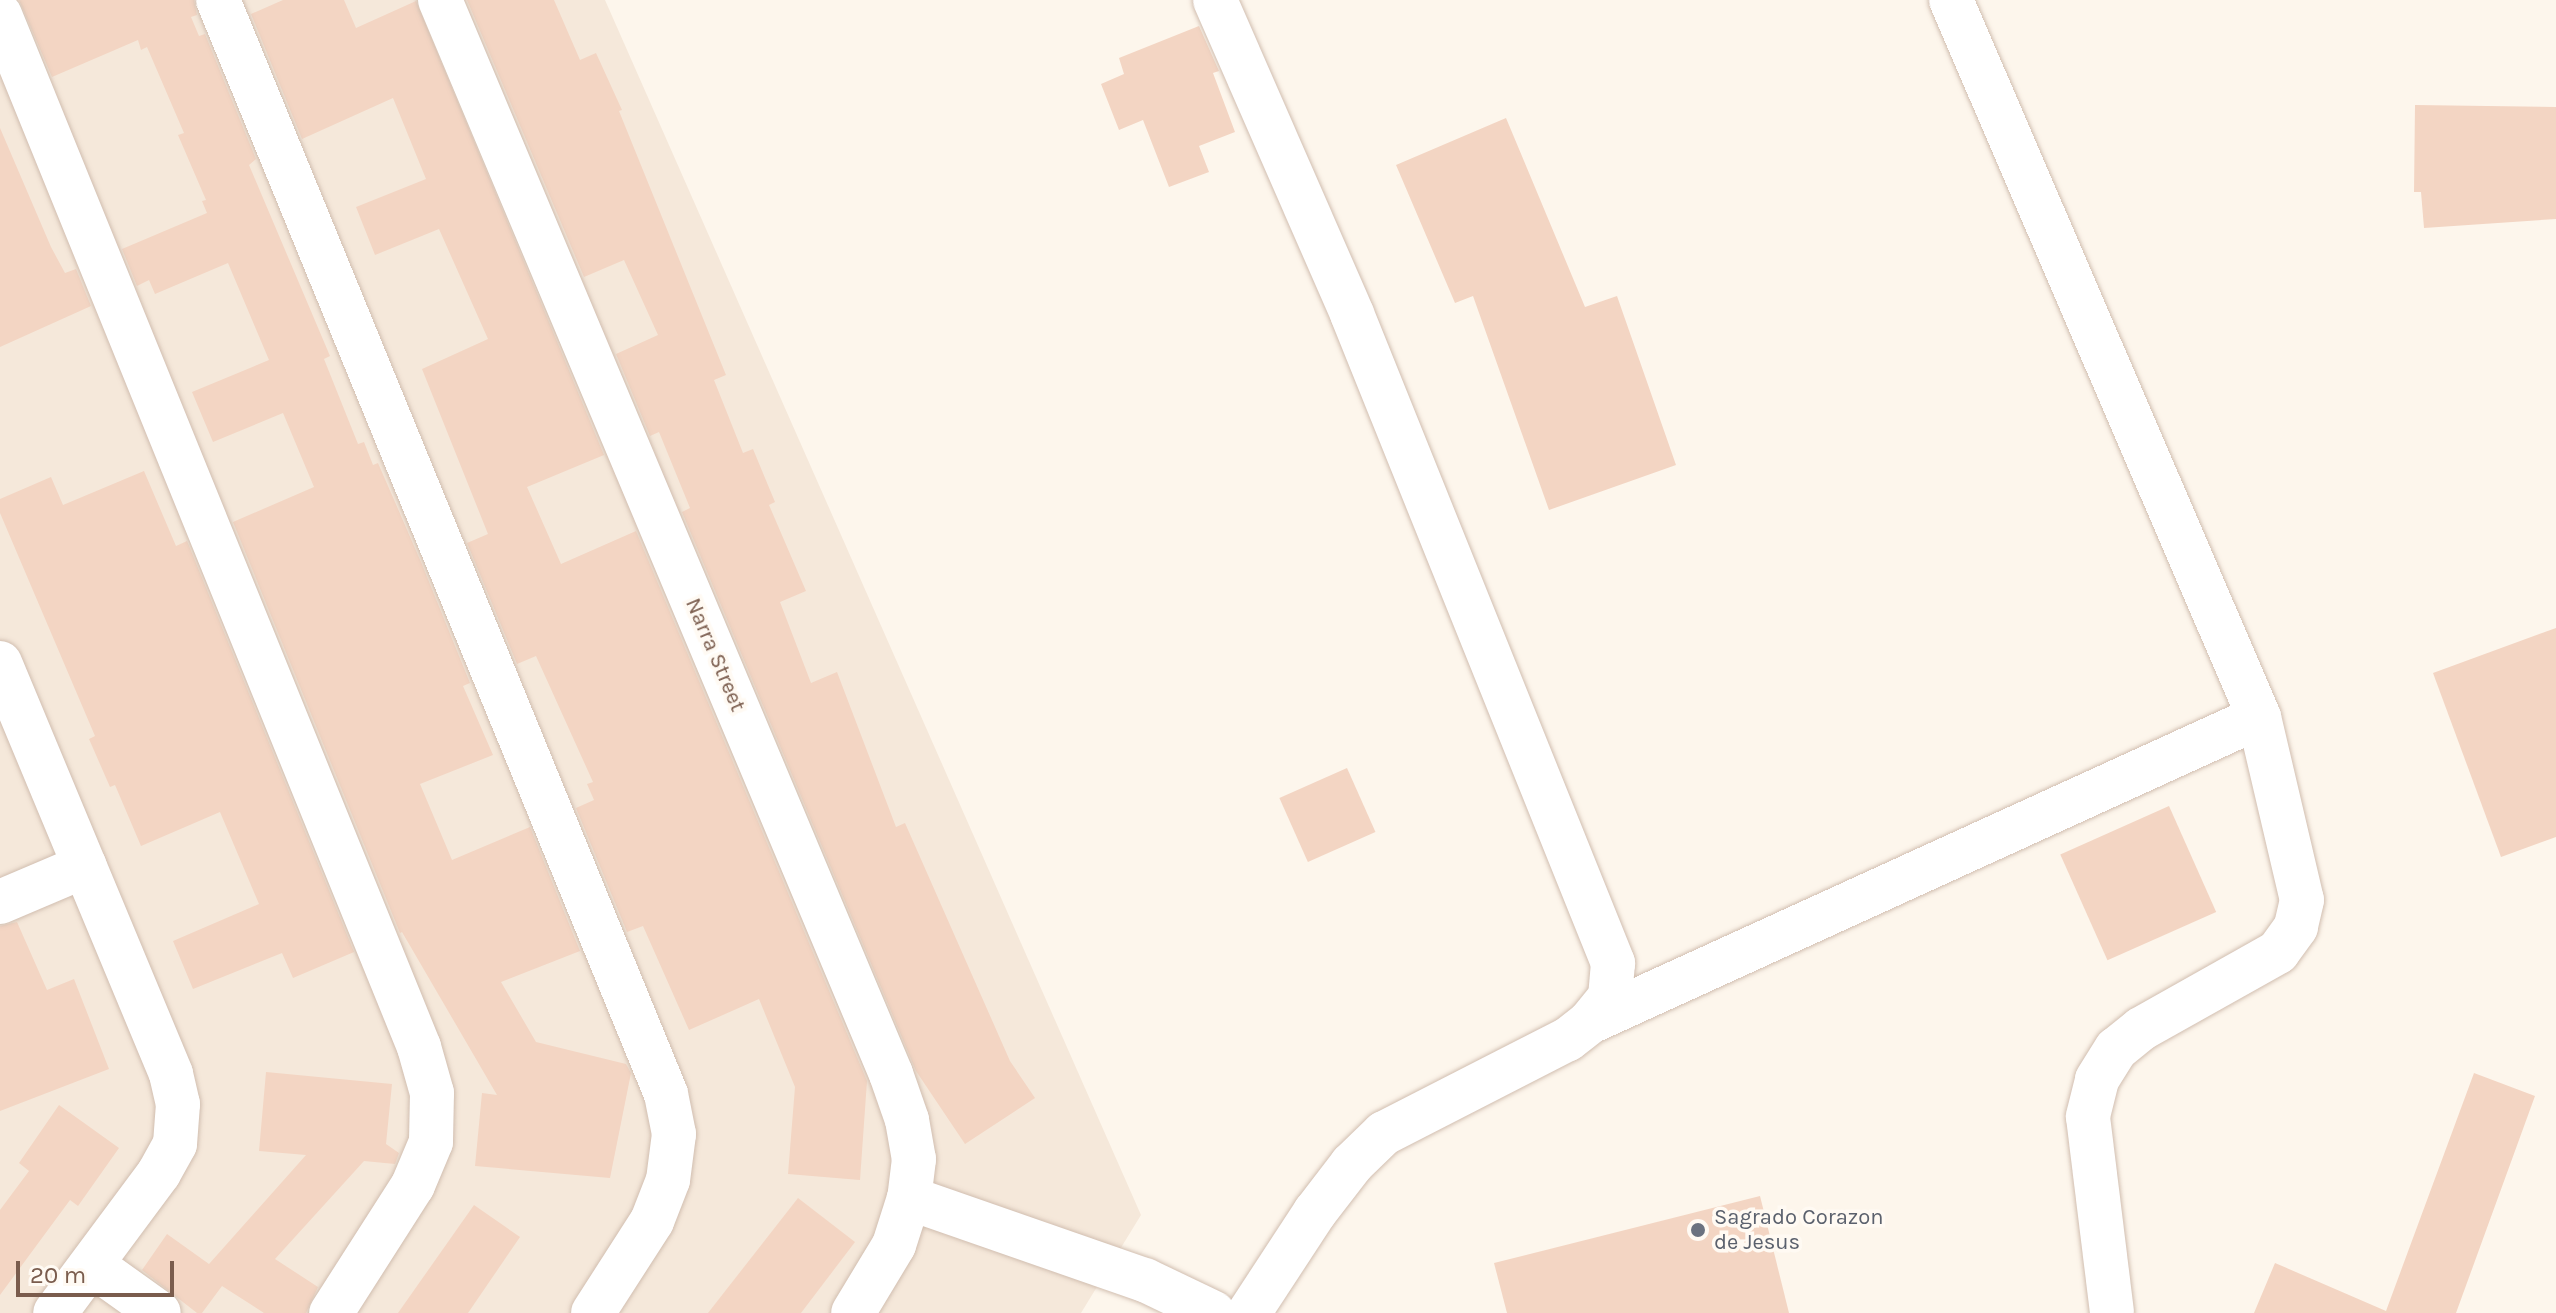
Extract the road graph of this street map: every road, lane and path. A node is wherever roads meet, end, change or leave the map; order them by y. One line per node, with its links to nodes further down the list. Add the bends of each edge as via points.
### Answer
1 (218, 0): 16 (street, via 666,1094 674,1134 668,1180 652,1221)
2 (440, 0): 11 (street, Narra Street, via 891,1074 914,1159)
3 (1215, 0): 10 (street, via 1352,314 1613,963 1610,997)
4 (1951, 0): 7 (street)
5 (0, 15): 15 (street, via 419,1047 432,1093 431,1142 413,1185)
6 (0, 663): 8 (street)
7 (2259, 717): 10 (street); 20 (street, via 2302,900 2296,927 2278,952 2141,1029 2116,1049 2097,1080 2088,1117)
8 (85, 866): 9 (street); 12 (street, via 171,1074 178,1104 175,1144)
9 (0, 902)
10 (1590, 1022): 19 (street, via 1568,1039 1384,1133 1315,1212)
11 (909, 1198): 17 (street, Narra Street, via 894,1245); 18 (street, via 1145,1280)
12 (92, 1265): 13 (street); 14 (street)
13 (55, 1313)
14 (159, 1313)
15 (331, 1313)
16 (593, 1313)
17 (853, 1313)
18 (1214, 1313)
19 (1249, 1313)
20 (2112, 1313)

